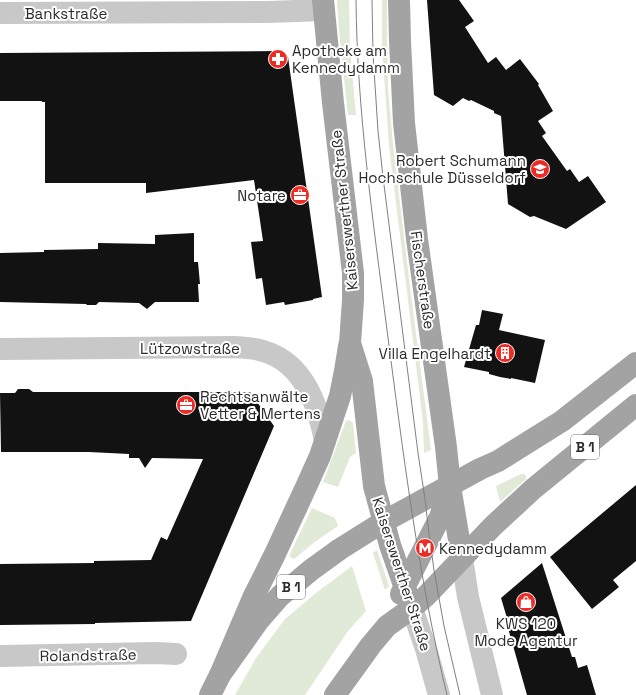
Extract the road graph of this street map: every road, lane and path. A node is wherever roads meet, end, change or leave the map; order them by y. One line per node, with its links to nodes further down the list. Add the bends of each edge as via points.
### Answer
1 (399, 0): 9 (main road, Fischerstraße, via 404,123)
2 (323, 5): 3 (street, Bankstraße, via 268,12); 4 (main road, Kaiserswerther Straße, via 353,273)
3 (0, 13)
4 (350, 343): 8 (main road, B 1, via 340,396); 10 (main road, Kaiserswerther Straße, via 362,381 374,486)
5 (0, 349): 8 (street, Lützowstraße, via 236,347 264,351 291,365 302,378 322,423)
6 (636, 363): 9 (main road, B 1, via 562,421 498,461)
7 (636, 405): 11 (main road, B 1, via 533,489 492,526)
8 (325, 441): 17 (main road, B 1, via 275,554 252,598)
9 (450, 486): 10 (main road, B 1); 11 (main road, Fischerstraße); 12 (main road, via 440,517)
10 (383, 522): 12 (main road, Kaiserswerther Straße); 17 (main road, B 1, via 334,553 280,596 259,620)
11 (462, 558): 13 (main road, B 1); 21 (street, via 469,603)
12 (404, 586): 13 (main road, Kaiserswerther Straße); 14 (main road)
13 (412, 608): 14 (main road, B 1); 20 (street, Kaiserswerther Straße)
14 (387, 626): 19 (main road, B 1)
15 (176, 654): 16 (street, Rolandstraße)
16 (0, 656)
17 (220, 675): 18 (main road, B 1)
18 (210, 695)
19 (335, 695)
20 (439, 695)
21 (492, 695)

